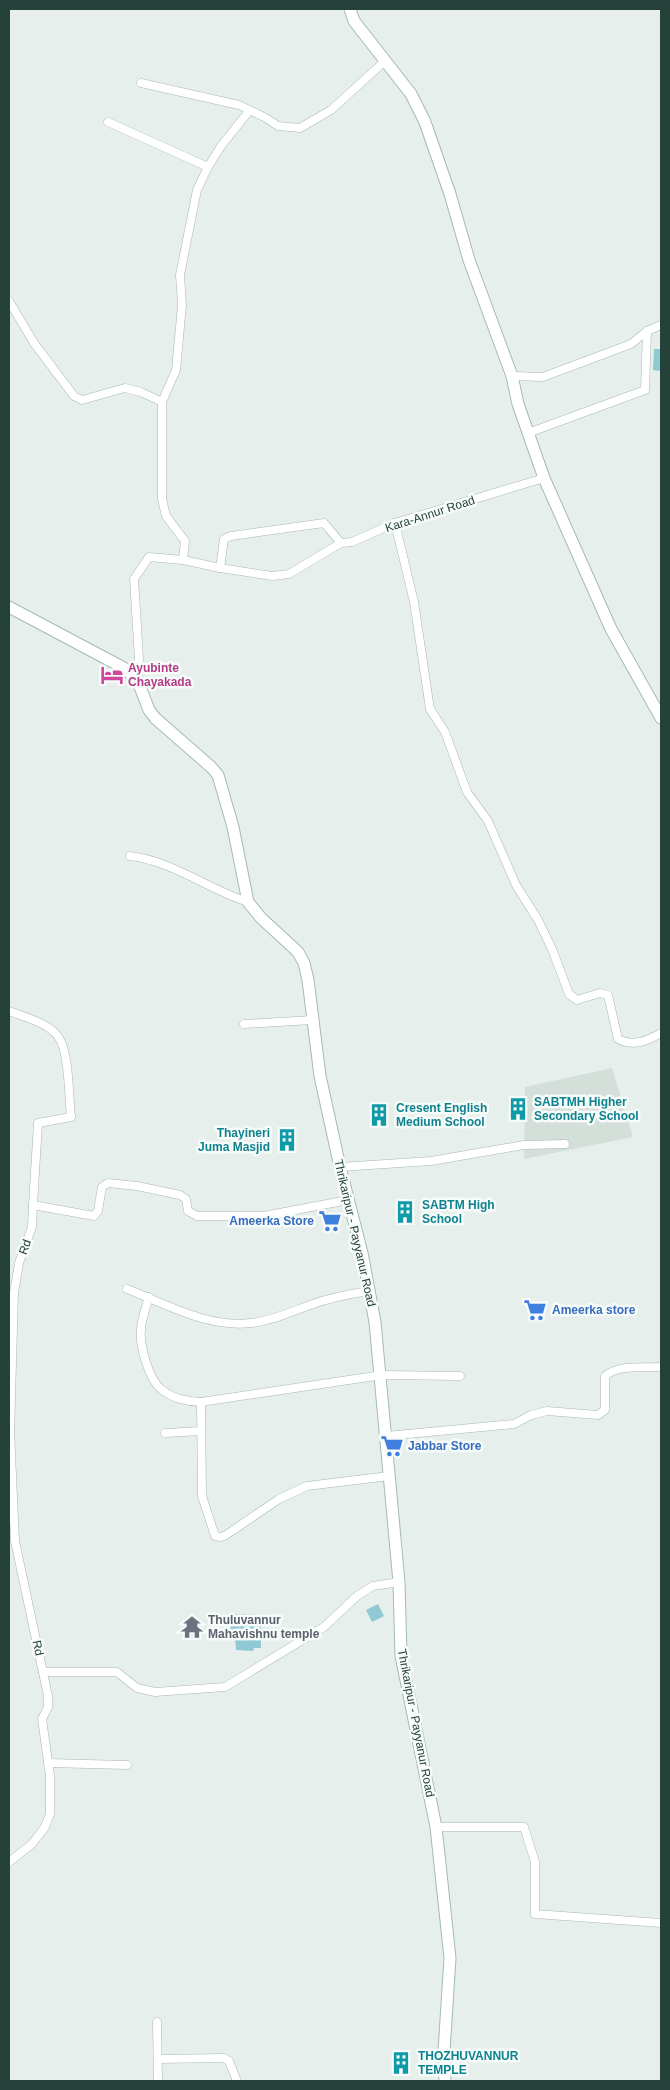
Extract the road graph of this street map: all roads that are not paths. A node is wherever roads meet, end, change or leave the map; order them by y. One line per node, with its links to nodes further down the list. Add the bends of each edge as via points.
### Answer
1 (350, 9): 2 (main road, via 354,21)
2 (385, 61): 4 (street, via 331,110 300,128 278,126); 10 (main road, via 411,94 425,122 469,260)
3 (142, 83): 4 (street, via 239,105)
4 (249, 111): 6 (street)
5 (108, 122): 6 (street)
6 (208, 166): 11 (street, via 197,190 180,275 182,305 176,370)
7 (9, 301): 11 (street, via 34,343 74,396 82,400 125,388)
8 (661, 325): 9 (street)
9 (647, 331): 10 (street, via 631,344 543,377); 12 (street, via 645,390)
10 (512, 376): 12 (main road)
11 (162, 402): 16 (street, via 162,499 166,516 185,541)
12 (528, 433): 13 (main road)
13 (544, 478): 14 (street, Kara-Annur Road); 20 (main road, via 611,630)
14 (396, 523): 15 (street, Kara-Annur Road, via 352,542); 26 (street, via 414,602 430,709 445,732 467,792 488,820 516,885 545,934 569,994 577,1000 600,993 608,995 618,1039 624,1042 634,1044)
15 (341, 543): 17 (street, Kara-Annur Road, via 289,574 272,576); 17 (street, via 324,523 230,536 224,539)
16 (183, 560): 17 (street); 19 (street, via 149,557 134,579 139,659)
17 (220, 568)
18 (9, 607): 19 (main road, via 124,668)
19 (137, 679): 22 (main road, Thrikaripur - Payyanur Road, via 155,718 218,775 233,827)
20 (661, 718)
21 (130, 856): 22 (street, via 149,858)
22 (248, 902): 24 (main road, Thrikaripur - Payyanur Road, via 304,962)
23 (9, 1011): 30 (street, Rd, via 40,1023 53,1032 65,1052 71,1118 38,1123)
24 (312, 1020): 25 (street); 28 (main road, Thrikaripur - Payyanur Road, via 320,1076)
25 (244, 1024)
26 (661, 1033)
27 (565, 1144): 28 (street, via 524,1145 431,1161)
28 (340, 1167): 29 (main road, Thrikaripur - Payyanur Road)
29 (348, 1200): 30 (street, via 264,1216 197,1216 188,1211 186,1199 180,1195 108,1183 102,1187 98,1211 94,1216); 32 (main road, Thrikaripur - Payyanur Road)
30 (33, 1205): 42 (street, Rd, via 32,1227 14,1293 10,1432)
31 (127, 1289): 33 (street)
32 (369, 1291): 33 (street, via 251,1323 204,1319); 35 (main road, Thrikaripur - Payyanur Road)
33 (149, 1297): 37 (street, via 141,1326 143,1354 148,1367 161,1389 187,1402)
34 (661, 1367): 40 (street, via 621,1368 610,1372 606,1376 605,1410 598,1416 547,1411 514,1424)
35 (382, 1376): 36 (street); 37 (street); 40 (main road, Thrikaripur - Payyanur Road)
36 (460, 1376)
37 (201, 1402): 38 (street)
38 (202, 1431): 39 (street); 41 (street, via 202,1496 216,1536 221,1537 279,1498 307,1486)
39 (165, 1433)
40 (386, 1436): 41 (main road, Thrikaripur - Payyanur Road)
41 (389, 1476): 43 (main road, Thrikaripur - Payyanur Road)
42 (12, 1532): 44 (street, Rd)
43 (399, 1582): 44 (street, via 373,1586 357,1596 324,1627 226,1687 154,1692 136,1688 118,1672); 47 (main road, Thrikaripur - Payyanur Road, via 401,1656)
44 (42, 1672): 45 (street, Rd, via 48,1696 48,1707 42,1719)
45 (48, 1763): 46 (street); 48 (street, Rd, via 50,1814 45,1827 32,1844)
46 (127, 1765)
47 (436, 1828): 49 (street, via 524,1827 535,1862 535,1914); 54 (main road, Thrikaripur - Payyanur Road, via 450,1958)
48 (9, 1862)
49 (661, 1923)
50 (157, 2022): 51 (street)
51 (158, 2059): 52 (street); 53 (street, via 224,2058 229,2061)
52 (158, 2081)
53 (237, 2081)
54 (445, 2081)

